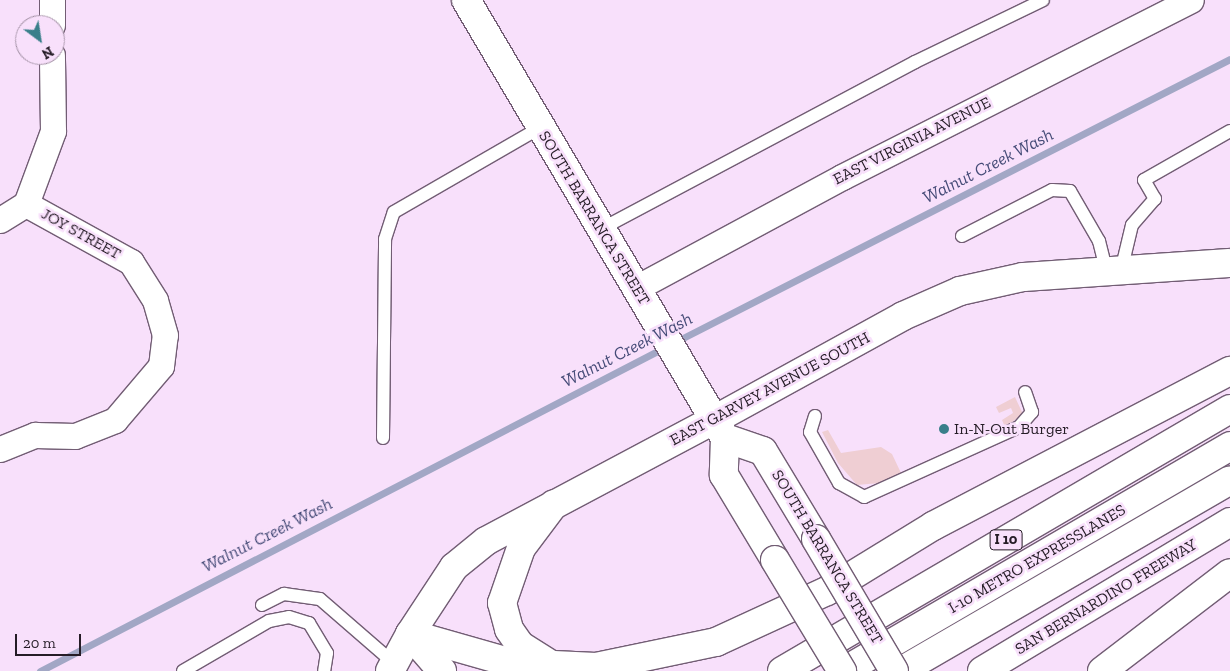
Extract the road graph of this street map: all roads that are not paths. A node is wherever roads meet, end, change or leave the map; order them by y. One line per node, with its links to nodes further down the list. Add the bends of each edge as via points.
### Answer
1 (52, 0): 5 (street)
2 (466, 0): 7 (main road, SOUTH BARRANCA STREET)
3 (1043, 0): 11 (lane, via 915,62)
4 (1191, 0): 15 (street, EAST VIRGINIA AVENUE, via 842,177)
5 (52, 15)
6 (52, 65): 9 (street, via 53,131)
7 (541, 127): 11 (main road, SOUTH BARRANCA STREET); 21 (lane, via 394,212 385,239)
8 (1230, 131): 14 (lane, via 1144,180 1155,199 1132,225)
9 (26, 204): 10 (street); 23 (street, JOY STREET, via 131,262 155,300 165,335 161,366 115,420 75,436 35,435)
10 (0, 220)
11 (601, 229): 15 (main road, SOUTH BARRANCA STREET)
12 (962, 236): 14 (lane, via 1052,190 1070,191)
13 (1230, 263): 14 (main road, EAST GARVEY AVENUE SOUTH)
14 (1114, 271): 20 (main road, EAST GARVEY AVENUE SOUTH, via 1023,278 960,291 903,316)
15 (636, 288): 20 (main road, SOUTH BARRANCA STREET)
16 (1230, 371): 30 (main road, via 934,526 827,591 727,638 634,662 596,667)
17 (1025, 392): 19 (lane, via 1032,412 1019,427 864,497 839,483 810,432)
18 (1230, 409): 35 (main road, I 10)
19 (815, 416)
20 (720, 429): 25 (main road, EAST GARVEY AVENUE SOUTH); 36 (main road, bridge, via 724,475); 37 (main road, SOUTH BARRANCA STREET, bridge, via 763,451)
21 (383, 438)
22 (1230, 446): 36 (main road, I-10 METRO EXPRESSLANES)
23 (0, 449)
24 (1230, 480): 38 (main road, I-10 METRO EXPRESSLANES)
25 (554, 504): 29 (main road, EAST GARVEY AVENUE SOUTH, via 486,541 454,567); 30 (main road, via 521,548 502,602 508,630 520,645)
26 (1230, 522): 39 (main road, SAN BERNARDINO FREEWAY)
27 (1230, 573): 40 (main road)
28 (262, 605): 31 (lane, via 284,594 320,599)
29 (410, 634): 30 (main road, via 512,663); 31 (main road, EAST GARVEY AVENUE SOUTH); 34 (main road)
30 (552, 665)
31 (392, 667)
32 (183, 671): 33 (lane, via 269,620 289,617 308,623 327,653)
33 (324, 671)
34 (442, 671)
35 (782, 671)
36 (843, 671)
37 (894, 671)
38 (901, 671)
39 (982, 671)
40 (1102, 671)

